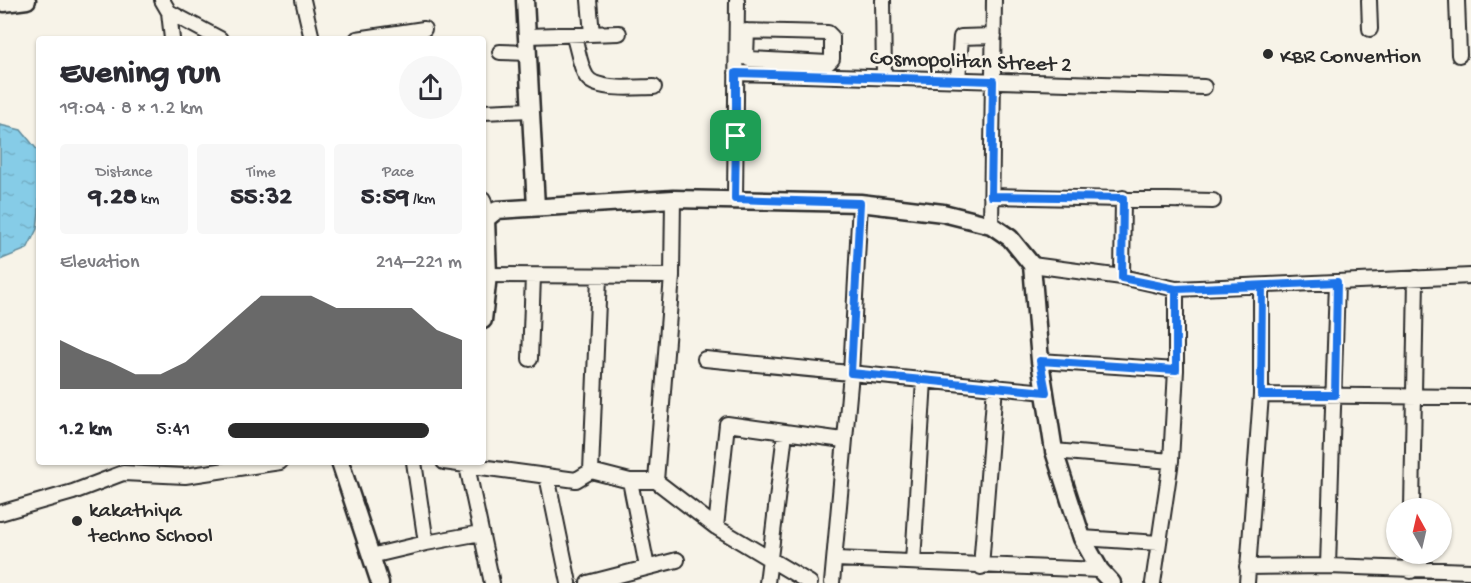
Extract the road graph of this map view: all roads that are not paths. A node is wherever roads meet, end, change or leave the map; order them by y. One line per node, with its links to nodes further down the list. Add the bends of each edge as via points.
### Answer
1 (0, 0): 2 (street)
2 (27, 0)
3 (303, 0): 20 (street)
4 (525, 0): 23 (street)
5 (589, 0): 16 (street)
6 (737, 0): 14 (street)
7 (883, 0): 27 (street)
8 (994, 0): 22 (street)
9 (1369, 0): 13 (street)
10 (1457, 0): 25 (street)
11 (166, 6): 18 (street); 19 (street)
12 (424, 29): 21 (street)
13 (1370, 29)
14 (742, 31): 14 (street, via 828,33 832,37 832,59 828,63 749,60); 26 (street)
15 (619, 33): 16 (street)
16 (592, 34): 17 (street)
17 (573, 35): 23 (street); 30 (street, via 586,77 611,87)
18 (171, 36)
19 (215, 36)
20 (311, 36)
21 (377, 36)
22 (994, 36): 28 (street, via 961,37); 29 (street)
23 (528, 45): 24 (street); 32 (street)
24 (500, 52)
25 (1459, 55)
26 (736, 73): 27 (street, Cosmopolitan Street 2); 37 (street)
27 (884, 77): 28 (street, Cosmopolitan Street 2)
28 (958, 80): 29 (street, Cosmopolitan Street 2)
29 (993, 81): 31 (street, Cosmopolitan Street 2); 34 (street)
30 (654, 87)
31 (1204, 87)
32 (531, 110): 33 (street); 41 (street)
33 (486, 112)
34 (991, 196): 35 (street); 42 (street)
35 (1123, 198): 38 (street); 50 (street)
36 (673, 199): 37 (street); 41 (street); 47 (street)
37 (735, 199): 39 (street)
38 (1213, 201)
39 (860, 203): 42 (street, via 915,208); 60 (street)
40 (486, 207): 41 (street)
41 (536, 207)
42 (991, 225): 44 (street, via 1010,238)
43 (486, 260): 45 (street)
44 (1032, 265): 50 (street); 58 (street)
45 (489, 275): 46 (street); 55 (street)
46 (533, 276): 49 (street); 56 (street)
47 (672, 276): 49 (street); 83 (street)
48 (1471, 276): 51 (street)
49 (599, 277): 79 (street)
50 (1122, 278): 54 (street)
51 (1416, 278): 52 (street); 66 (street)
52 (1337, 282): 53 (street); 65 (street)
53 (1262, 286): 54 (street); 64 (street)
54 (1176, 289): 59 (street)
55 (486, 302)
56 (530, 359)
57 (705, 359): 60 (street)
58 (1040, 361): 59 (street); 63 (street)
59 (1176, 370): 71 (street)
60 (851, 373): 61 (street); 69 (street)
61 (924, 380): 62 (street); 95 (street)
62 (995, 386): 63 (street); 99 (street)
63 (1046, 392): 70 (street)
64 (1261, 395): 65 (street); 100 (street)
65 (1335, 395): 66 (street); 97 (street)
66 (1414, 396): 67 (street); 84 (street)
67 (1471, 397)
68 (785, 433): 69 (street); 86 (street, via 727,424); 94 (street)
69 (843, 440): 92 (street)
70 (1054, 451): 71 (street); 88 (street)
71 (1171, 461): 90 (street)
72 (186, 465): 80 (street)
73 (248, 465): 80 (street)
74 (341, 465): 91 (street)
75 (414, 465): 89 (street)
76 (463, 465): 77 (street)
77 (467, 466): 81 (street); 87 (street)
78 (123, 468): 80 (street); 85 (street, via 73,492)
79 (591, 471): 81 (street, via 576,480); 82 (street)
80 (185, 476)
81 (547, 476): 107 (street)
82 (630, 481): 83 (street); 98 (street)
83 (656, 481): 86 (street)
84 (1412, 498)
85 (0, 513)
86 (716, 527): 94 (street)
87 (481, 533): 89 (street); 106 (street)
88 (1082, 538): 90 (street); 102 (street)
89 (426, 543): 91 (street)
90 (1159, 543): 114 (street)
91 (371, 556): 105 (street)
92 (836, 559): 95 (street); 111 (street)
93 (677, 560): 98 (street)
94 (772, 561): 109 (street); 110 (street)
95 (913, 562): 99 (street)
96 (1410, 564): 103 (street)
97 (1328, 566): 100 (street); 103 (street)
98 (647, 567): 108 (street)
99 (981, 567): 101 (street)
100 (1247, 567): 115 (street)
101 (1056, 569): 102 (street); 112 (street)
102 (1100, 570): 113 (street)
103 (1410, 571): 104 (street)
104 (1471, 571)
105 (380, 583)
106 (492, 583)
107 (569, 583)
108 (588, 583)
109 (767, 583)
110 (810, 583)
111 (832, 583)
112 (1055, 583)
113 (1112, 583)
114 (1153, 583)
115 (1247, 583)

